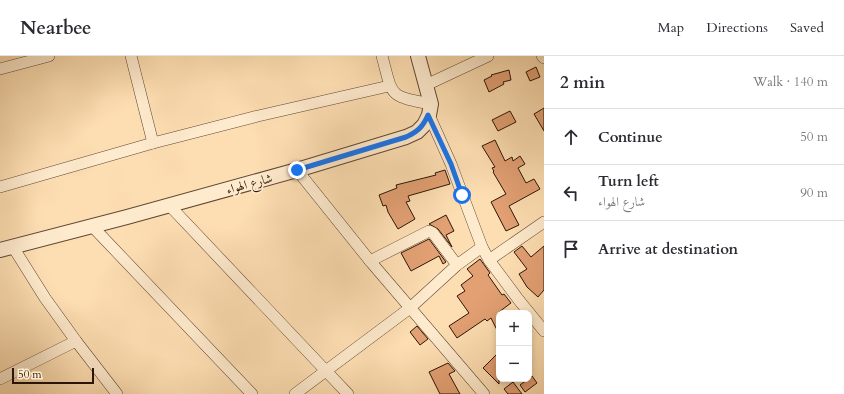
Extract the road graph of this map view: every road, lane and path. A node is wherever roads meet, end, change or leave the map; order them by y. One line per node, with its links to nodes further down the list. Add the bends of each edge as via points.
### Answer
1 (49, 56): 6 (street)
2 (131, 56): 10 (street)
3 (382, 56): 8 (street)
4 (418, 56): 7 (street)
5 (488, 56): 7 (street)
6 (0, 69)
7 (426, 85): 9 (street)
8 (389, 86): 9 (street, via 402,98); 10 (street)
9 (430, 110): 11 (street, شارع الهواء, via 417,132 406,137); 16 (street)
10 (153, 143): 12 (street)
11 (297, 170): 13 (street, شارع الهواء); 19 (street)
12 (0, 187)
13 (169, 205): 15 (street, شارع الهواء); 24 (street)
14 (543, 225): 18 (street)
15 (92, 226): 17 (street, شارع الهواء); 27 (street)
16 (482, 247): 18 (street); 20 (street)
17 (6, 248): 23 (street)
18 (489, 260): 22 (street)
19 (370, 261): 20 (street, via 429,231); 21 (street)
20 (457, 266): 21 (street)
21 (410, 308): 24 (street); 30 (street)
22 (544, 331)
23 (76, 341): 25 (street); 26 (street)
24 (326, 372): 28 (street); 29 (street)
25 (0, 379)
26 (117, 394)
27 (252, 394)
28 (295, 394)
29 (348, 394)
30 (484, 394)

